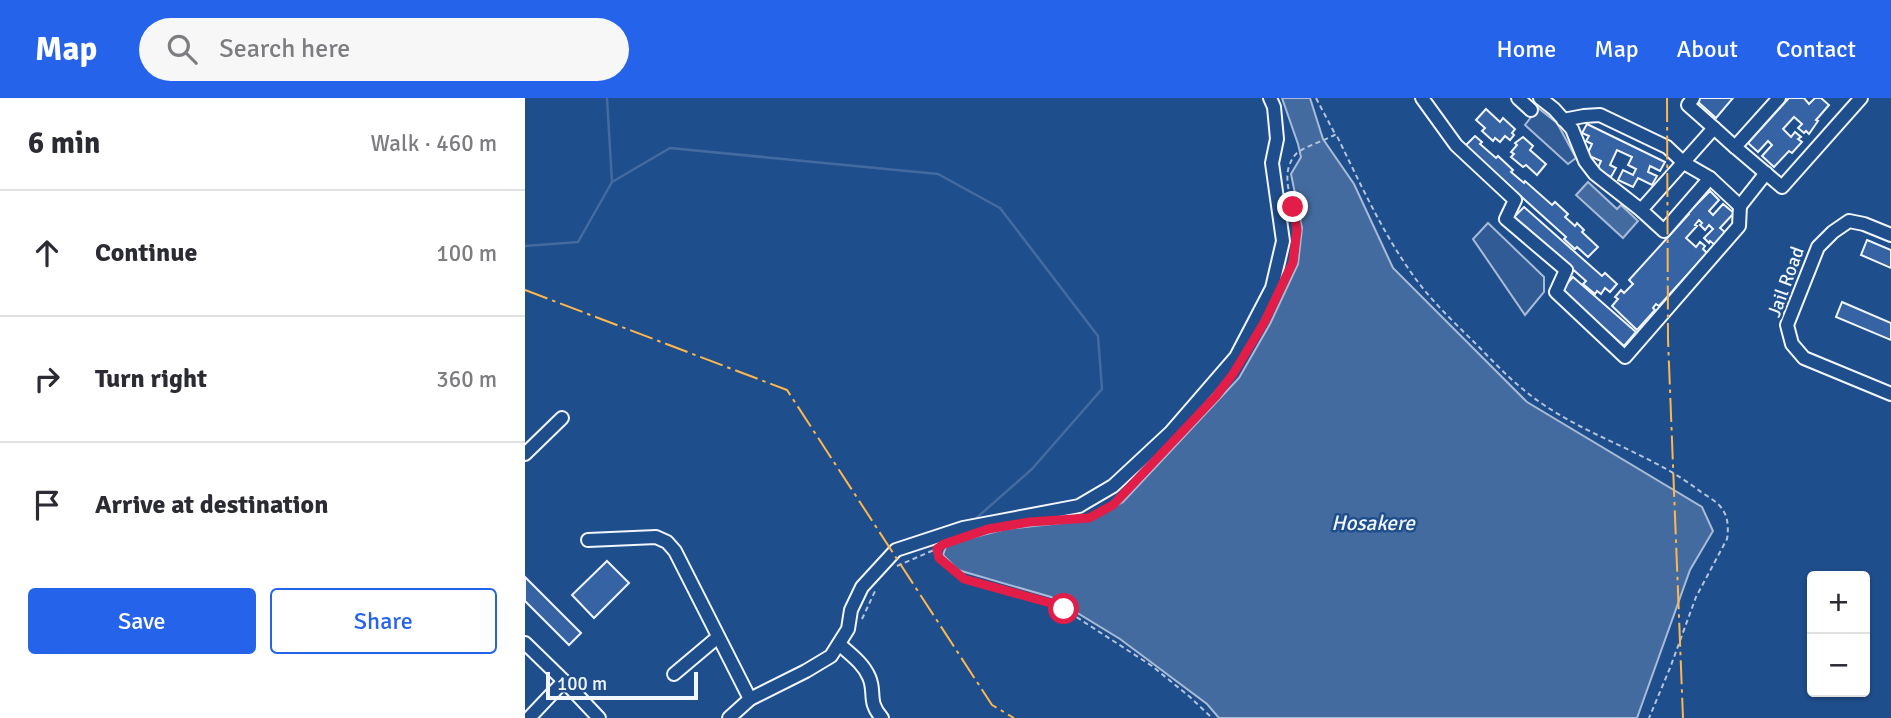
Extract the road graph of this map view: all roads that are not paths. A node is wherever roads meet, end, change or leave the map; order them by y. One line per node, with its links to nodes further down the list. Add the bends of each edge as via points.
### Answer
1 (1270, 98): 24 (street, via 1277,139 1272,163 1283,241 1272,288 1236,357 1171,432 1113,486 1079,506 963,528 896,551 862,587)
2 (1422, 98): 15 (street, via 1456,145 1515,200 1506,219 1566,270 1556,292 1625,357 1739,226)
3 (1518, 98): 8 (street)
4 (1539, 98): 9 (street)
5 (1779, 98): 11 (street)
6 (1861, 98): 13 (street, via 1782,187)
7 (1688, 100): 10 (street)
8 (1531, 110)
9 (1563, 120): 12 (street, via 1600,115 1667,147); 16 (street, via 1595,174)
10 (1714, 128): 11 (street); 12 (street)
11 (1735, 147): 13 (street)
12 (1684, 163): 14 (street); 16 (street)
13 (1766, 173): 15 (street)
14 (1710, 178): 15 (street); 16 (street, via 1664,231)
15 (1740, 206)
16 (1641, 210)
17 (1891, 235): 18 (street, Jail Road, via 1849,220 1833,232 1818,247 1787,326 1804,358)
18 (1891, 394)
19 (562, 418): 20 (street)
20 (525, 453)
21 (588, 540): 22 (street, via 656,537 667,542)
22 (719, 637): 25 (street); 27 (street)
23 (525, 643): 26 (street)
24 (839, 644): 27 (street, via 831,656); 31 (street, via 863,666 875,711)
25 (674, 674)
26 (564, 681): 28 (street); 29 (street)
27 (750, 699): 30 (street)
28 (529, 718)
29 (599, 718)
30 (729, 718)
31 (882, 718)

